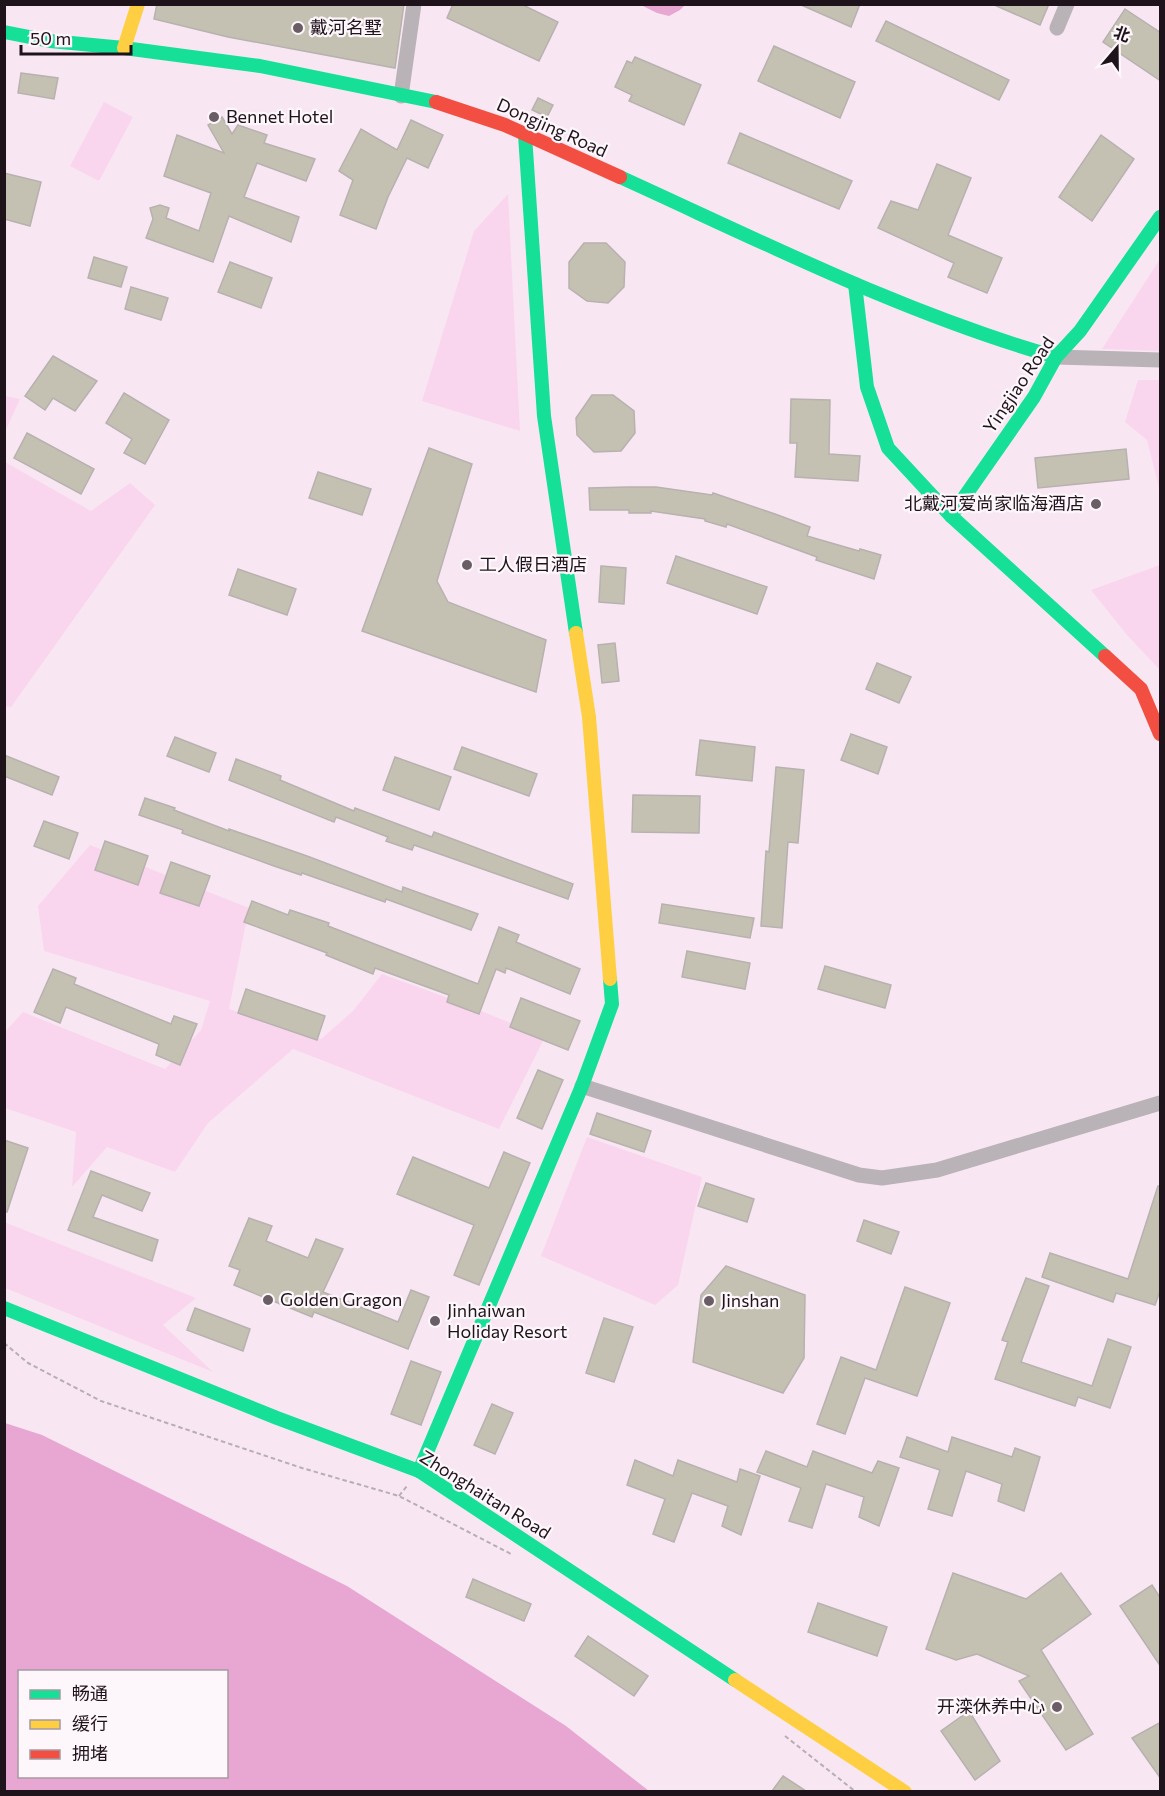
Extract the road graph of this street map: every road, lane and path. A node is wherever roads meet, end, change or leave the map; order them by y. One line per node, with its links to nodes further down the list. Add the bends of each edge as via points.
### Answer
1 (138, 4): 6 (main road)
2 (414, 4): 7 (street)
3 (1067, 4): 4 (street)
4 (1057, 28)
5 (4, 32): 6 (main road, Dongjing Road)
6 (124, 48): 7 (main road, Dongjing Road, via 260,66)
7 (401, 96): 8 (main road, Dongjing Road, via 443,103)
8 (525, 135): 10 (main road, Dongjing Road); 15 (main road, via 544,416 589,717 612,1004)
9 (1161, 218): 11 (main road, Yingjiao Road, via 1080,331)
10 (855, 284): 11 (main road, Dongjing Road, via 1003,342); 13 (main road, via 867,387 888,448)
11 (1056, 357): 12 (street); 13 (main road, Yingjiao Road, via 1034,397)
12 (1161, 360)
13 (951, 516): 14 (main road, via 1141,689)
14 (1161, 734)
15 (582, 1086): 16 (street, via 859,1175 882,1178 937,1170); 19 (main road)
16 (1161, 1103)
17 (4, 1308): 19 (main road, Zhonghaitan Road)
18 (4, 1343): 20 (path, via 28,1364 101,1401 399,1496)
19 (419, 1471): 23 (main road, Zhonghaitan Road)
20 (511, 1554)
21 (785, 1736): 22 (path)
22 (856, 1791)
23 (905, 1791)

